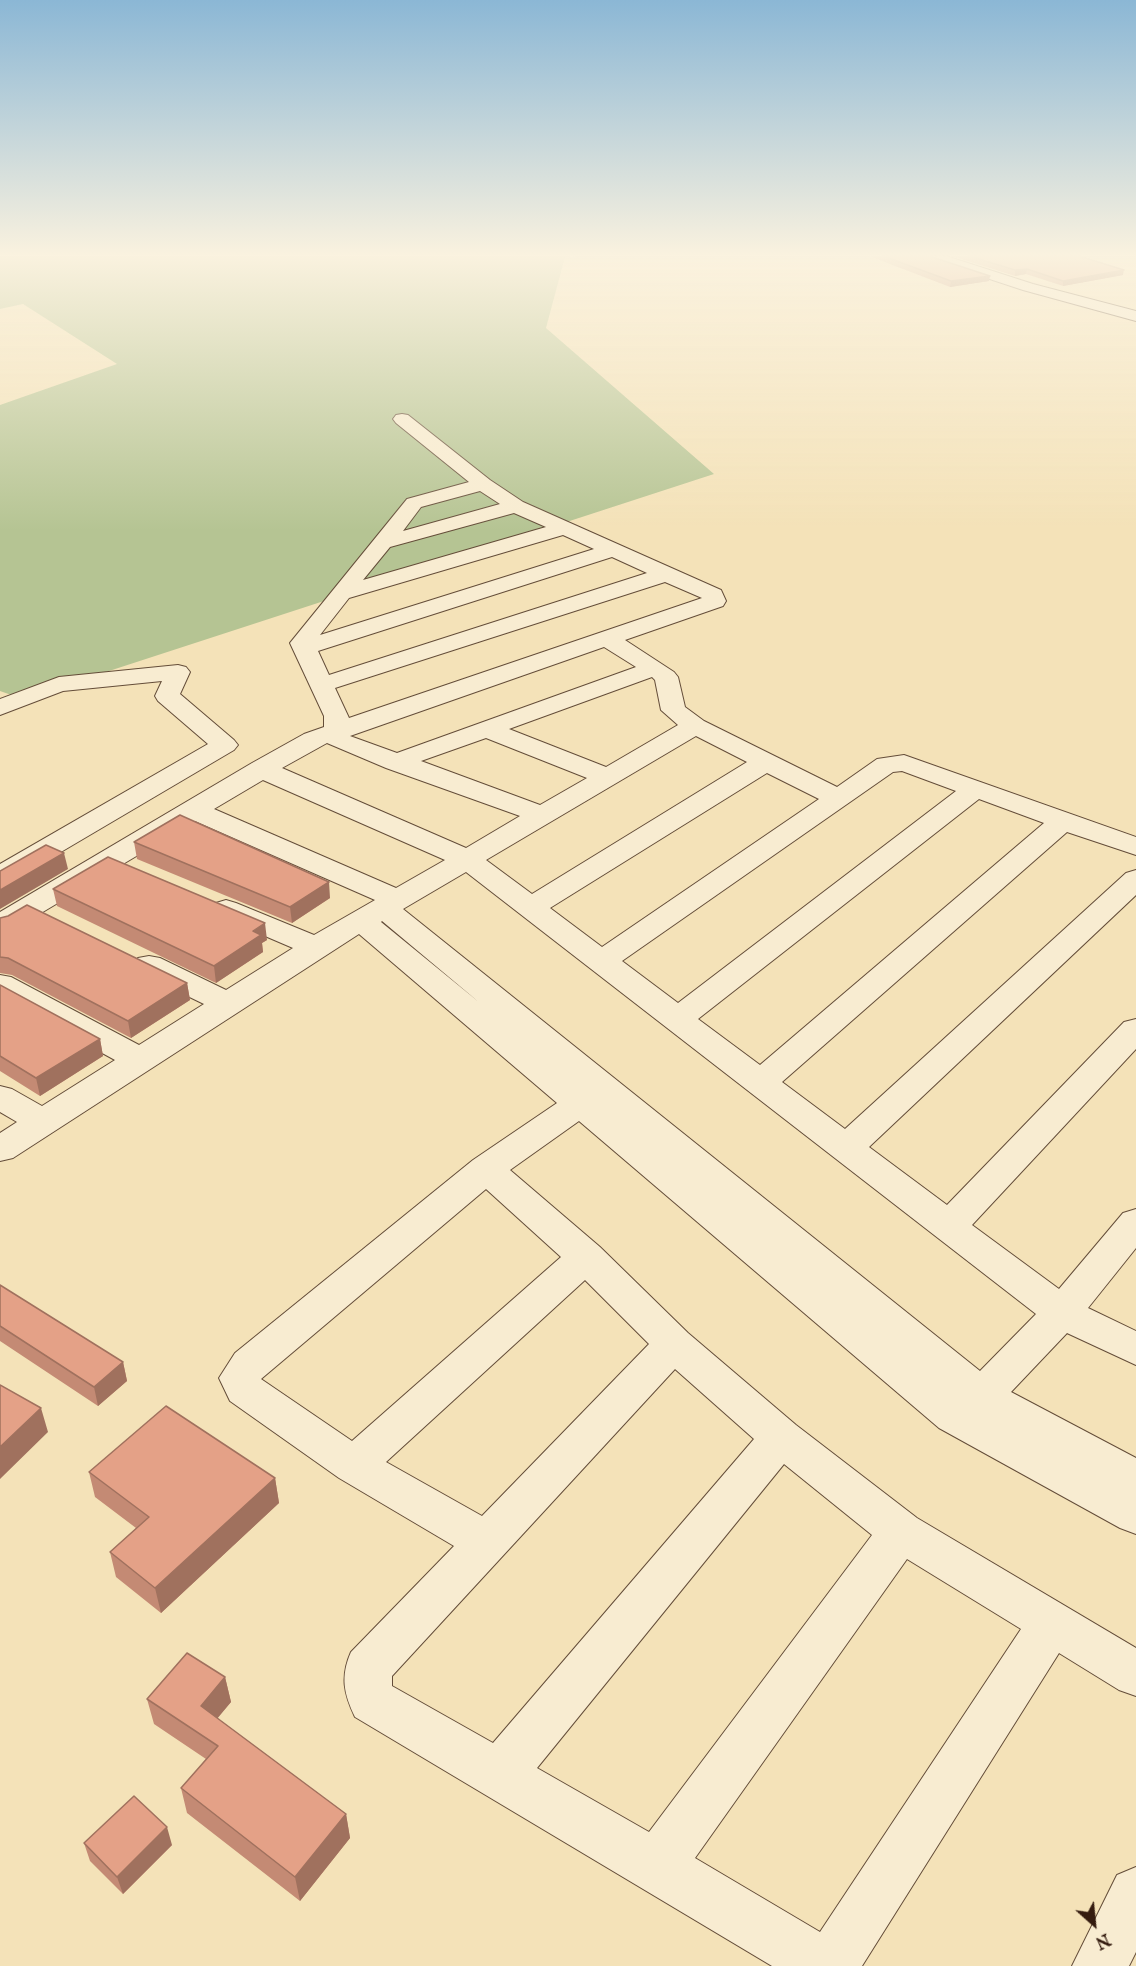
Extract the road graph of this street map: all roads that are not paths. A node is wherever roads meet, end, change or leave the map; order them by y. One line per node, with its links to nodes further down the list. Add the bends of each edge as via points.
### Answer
1 (402, 419): 2 (street)
2 (483, 484): 3 (street); 5 (street, via 414,503)
3 (516, 506): 4 (street); 5 (street)
4 (565, 528): 6 (street); 8 (street)
5 (380, 543): 8 (street)
6 (613, 550): 7 (street); 10 (street)
7 (667, 574): 9 (street, via 714,595 715,601); 12 (street)
8 (340, 594): 10 (street, via 302,643)
9 (606, 639): 11 (street); 16 (street)
10 (304, 648): 12 (street)
11 (655, 668): 14 (street, via 666,677 673,710); 15 (street)
12 (321, 685): 16 (street, via 336,716)
13 (0, 708): 30 (street, via 59,684 178,672 167,696 225,745)
14 (696, 726): 18 (street); 20 (street)
15 (486, 729): 17 (street); 20 (street)
16 (338, 730): 17 (street, via 338,740); 19 (street, via 313,739)
17 (395, 762): 24 (street)
18 (766, 762): 22 (street); 34 (street)
19 (261, 769): 23 (street); 27 (street)
20 (608, 777): 24 (street)
21 (976, 789): 22 (street, via 896,762); 25 (street); 43 (street)
22 (838, 798): 40 (street)
23 (194, 810): 28 (street); 35 (street)
24 (542, 815): 27 (street)
25 (1064, 821): 26 (street); 46 (street)
26 (1136, 847)
27 (467, 859): 34 (street); 35 (street)
28 (110, 860): 29 (street); 33 (street)
29 (143, 873)
30 (0, 876)
31 (1136, 879): 50 (street)
32 (197, 896): 38 (street)
33 (30, 907): 36 (street); 37 (street)
34 (531, 907): 40 (street)
35 (381, 909): 38 (street); 47 (street)
36 (61, 922)
37 (0, 925)
38 (316, 947): 42 (street)
39 (123, 952): 42 (street)
40 (602, 962): 43 (street)
41 (0, 984): 45 (street)
42 (226, 1002): 45 (street)
43 (678, 1019): 46 (street)
44 (1136, 1029): 54 (street)
45 (139, 1059): 49 (street)
46 (761, 1082): 50 (street)
47 (592, 1095): 52 (street); 59 (street)
48 (0, 1097): 49 (street)
49 (44, 1122): 51 (street)
50 (847, 1148): 54 (street)
51 (0, 1149)
52 (486, 1169): 55 (street); 61 (street, via 249,1364 240,1378 245,1389)
53 (1136, 1222): 56 (street)
54 (949, 1226): 56 (street)
55 (586, 1257): 57 (street); 61 (street)
56 (1062, 1312): 58 (street); 59 (street)
57 (674, 1344): 60 (street); 65 (street)
58 (1136, 1349)
59 (968, 1406): 62 (street); 63 (street)
60 (782, 1437): 64 (street); 68 (street)
61 (354, 1464): 65 (street)
62 (1136, 1479)
63 (1136, 1515)
64 (901, 1532): 66 (street); 69 (street)
65 (488, 1542): 68 (street, via 368,1668 368,1689 372,1701)
66 (1052, 1623): 67 (street); 72 (street)
67 (1136, 1674)
68 (500, 1774): 69 (street)
69 (657, 1866): 71 (street)
70 (1136, 1894): 73 (street)
71 (824, 1966)
72 (830, 1966)
73 (1100, 1966)

